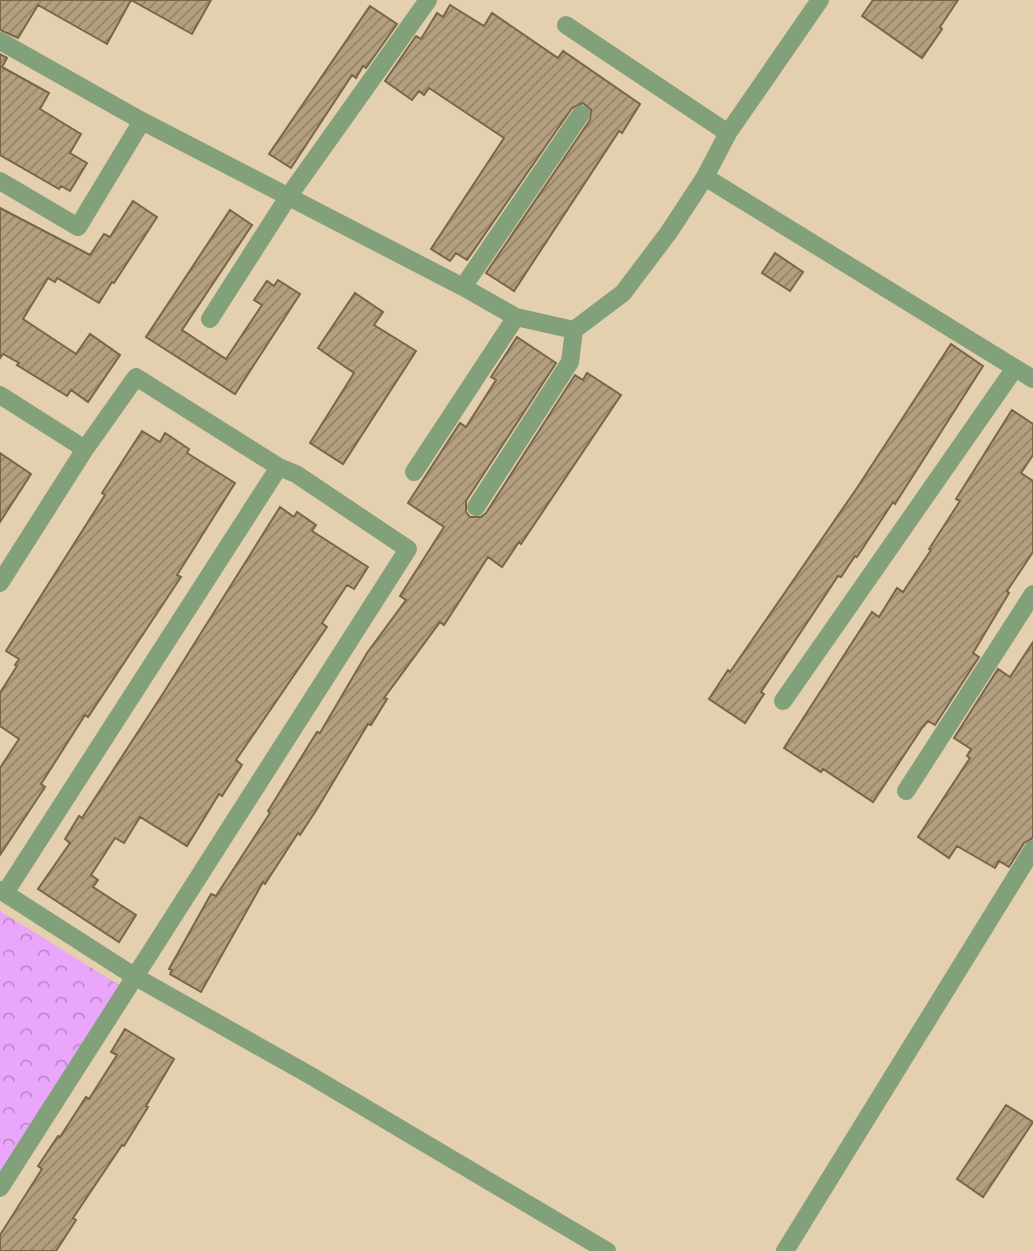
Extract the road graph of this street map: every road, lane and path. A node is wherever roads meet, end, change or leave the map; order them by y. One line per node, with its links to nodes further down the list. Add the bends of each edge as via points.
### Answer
1 (428, 0): 10 (street)
2 (820, 0): 7 (street)
3 (566, 25): 7 (street)
4 (0, 41): 6 (street)
5 (581, 114): 11 (street)
6 (142, 121): 9 (street, via 78,227); 10 (street)
7 (728, 133): 8 (street)
8 (705, 177): 14 (street, via 623,293); 15 (street)
9 (0, 181)
10 (288, 197): 11 (street); 13 (street)
11 (463, 287): 12 (street)
12 (516, 317): 14 (street); 20 (street)
13 (210, 319)
14 (573, 330): 21 (street, via 570,362)
15 (1014, 368): 16 (street); 24 (street)
16 (1033, 379)
17 (0, 395): 18 (street)
18 (85, 449): 19 (street, via 136,377); 22 (street)
19 (279, 467): 27 (street); 28 (street, via 408,549)
20 (414, 472)
21 (476, 508)
22 (0, 583)
23 (1033, 594): 25 (street)
24 (783, 701)
25 (906, 791)
26 (1033, 849): 31 (street)
27 (2, 891): 28 (street)
28 (134, 976): 29 (street); 30 (street)
29 (0, 1188)
30 (607, 1251)
31 (785, 1251)

